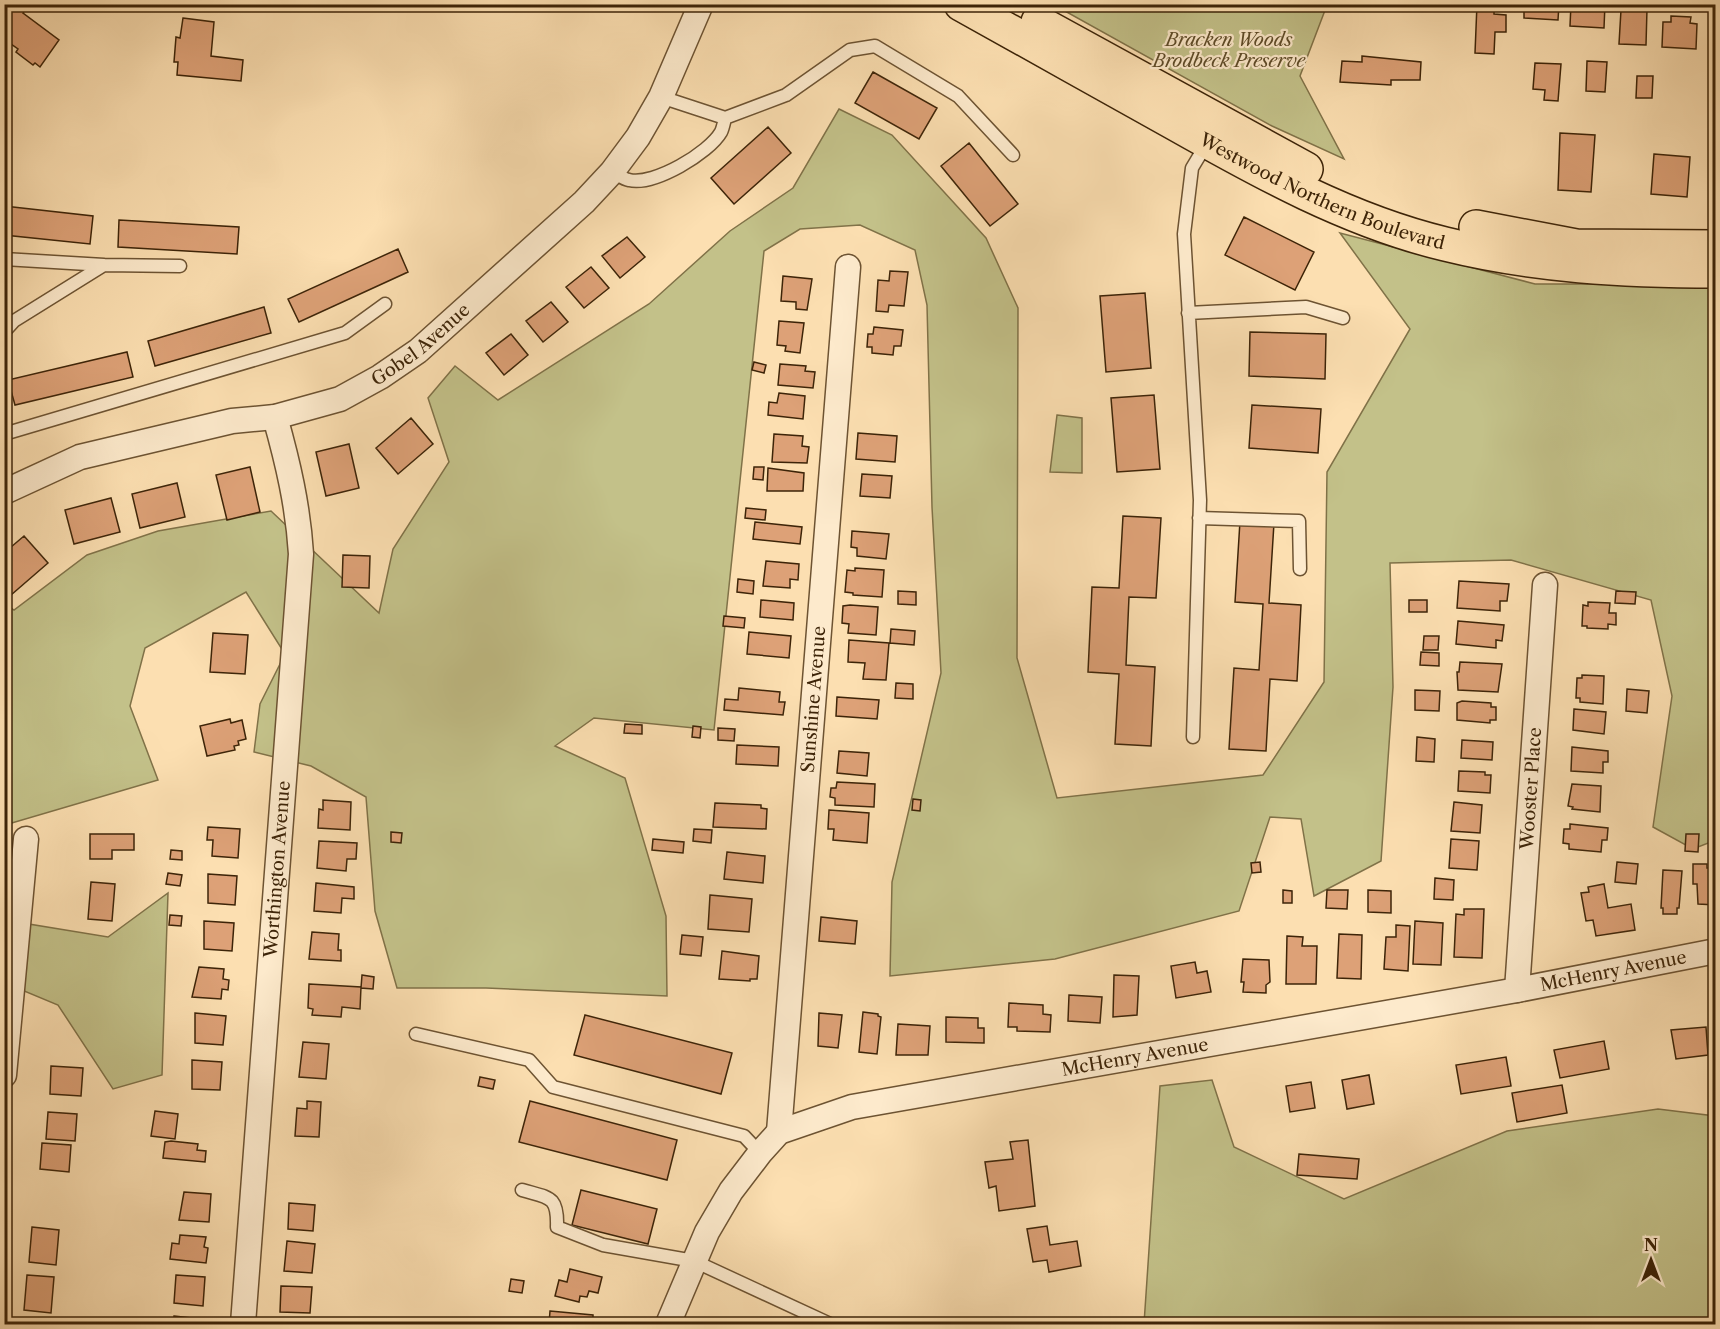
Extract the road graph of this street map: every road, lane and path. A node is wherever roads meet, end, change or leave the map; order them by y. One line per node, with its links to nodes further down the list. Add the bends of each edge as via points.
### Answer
1 (701, 4): 4 (street, Gobel Avenue)
2 (961, 4): 6 (main road, Westwood Northern Boulevard)
3 (1006, 4): 6 (main road, Westwood Northern Boulevard)
4 (661, 97): 5 (lane); 8 (street, Gobel Avenue)
5 (725, 118): 7 (lane, via 786,95 850,50 875,46 958,96); 8 (lane, via 722,131 711,142 683,164 655,178 628,180)
6 (1215, 132): 9 (main road, Westwood Northern Boulevard, via 1394,207 1455,223 1576,246); 14 (main road, Westwood Northern Boulevard, via 1300,191 1443,244 1522,260 1594,268); 16 (lane, via 1192,168 1184,234)
7 (1012, 155)
8 (612, 172): 19 (street, Gobel Avenue, via 584,202 418,351 340,399)
9 (1716, 247)
10 (4, 259): 11 (lane)
11 (104, 265): 12 (lane); 18 (lane, via 14,321)
12 (180, 266)
13 (848, 267): 31 (street, Sunshine Avenue)
14 (1716, 271)
15 (385, 304): 20 (lane, via 345,333)
16 (1188, 313): 17 (lane, via 1306,307); 22 (lane)
17 (1343, 318)
18 (4, 332)
19 (275, 417): 21 (street, Gobel Avenue, via 232,422 80,457); 35 (street, Worthington Avenue, via 292,477 301,554)
20 (4, 435)
21 (4, 492)
22 (1199, 518): 23 (lane, via 1299,521); 25 (lane)
23 (1300, 569)
24 (1545, 585): 28 (street, Wooster Place)
25 (1193, 737)
26 (26, 839): 30 (street)
27 (1716, 951): 28 (street, McHenry Avenue)
28 (1517, 990): 31 (street, McHenry Avenue, via 852,1107)
29 (416, 1034): 32 (lane, via 529,1060 553,1087 744,1136)
30 (4, 1075)
31 (778, 1132): 32 (street)
32 (760, 1153): 34 (street, via 731,1191)
33 (522, 1190): 34 (lane, via 552,1199 557,1208 557,1227 603,1245)
34 (694, 1261): 36 (street); 37 (lane)
35 (243, 1324)
36 (668, 1324)
37 (830, 1324)

